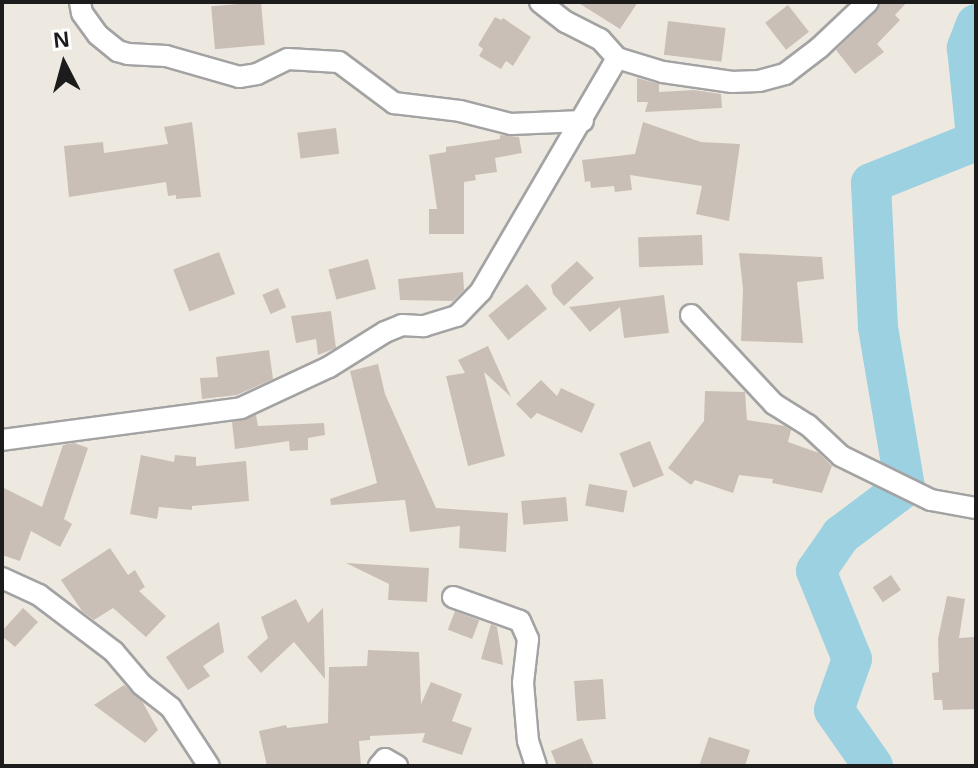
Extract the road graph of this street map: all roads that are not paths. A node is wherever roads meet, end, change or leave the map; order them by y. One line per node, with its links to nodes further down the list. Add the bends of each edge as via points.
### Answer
1 (80, 2): 5 (street, via 98,35 128,54 166,56 239,77 288,59 339,62 394,103 511,124)
2 (540, 2): 4 (street, via 600,39)
3 (868, 2): 4 (street, via 785,74 759,81 663,72)
4 (617, 58): 5 (street)
5 (583, 121): 7 (street, via 481,291 457,316 385,332 329,367 241,408)
6 (691, 315): 8 (street, via 774,404 808,425 841,456 931,500)
7 (2, 440)
8 (976, 508)
9 (2, 578): 11 (street, via 39,595 114,652 171,708)
10 (453, 597): 14 (street, via 520,621 528,639 523,683 528,741)
11 (209, 766)
12 (379, 766): 13 (street, via 385,759)
13 (397, 766)
14 (536, 766)

